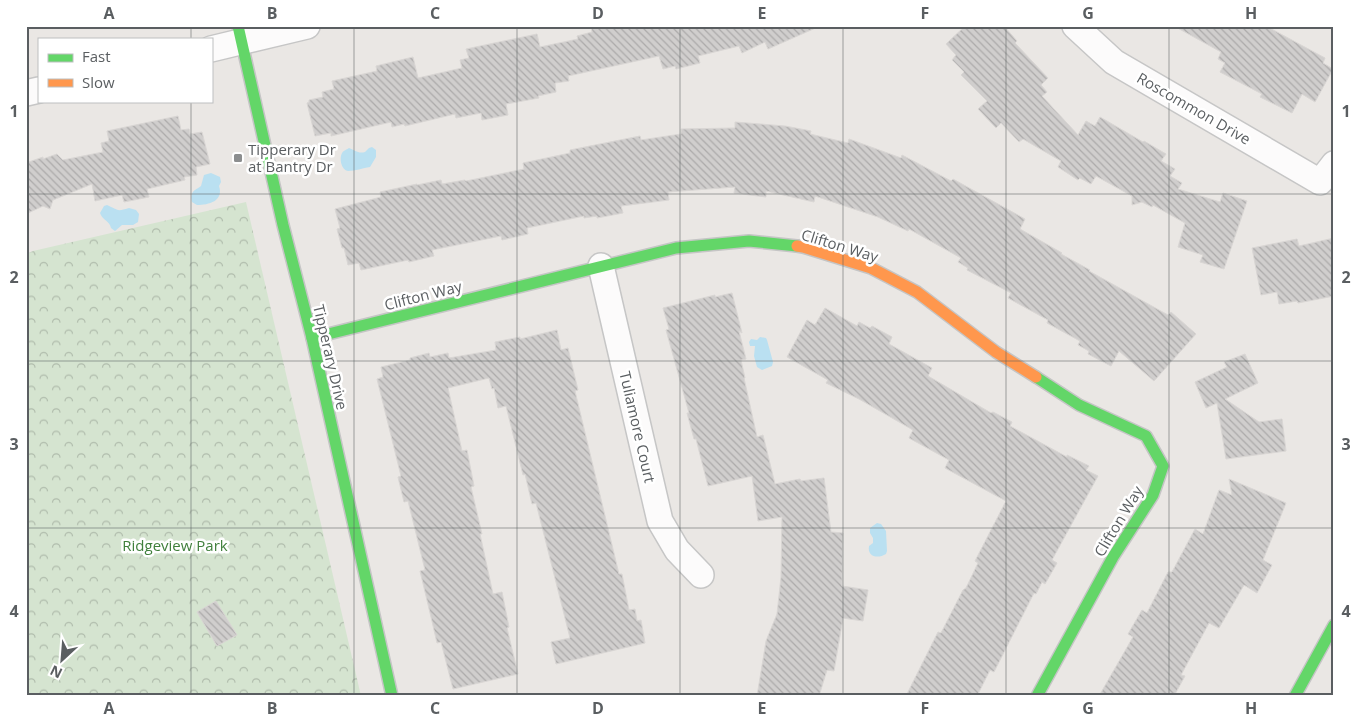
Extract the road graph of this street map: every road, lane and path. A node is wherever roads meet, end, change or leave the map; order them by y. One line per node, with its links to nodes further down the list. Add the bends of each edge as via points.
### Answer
1 (307, 26): 3 (street)
2 (1075, 26): 5 (street, Roscommon Drive, via 1114,62)
3 (240, 34): 4 (street); 7 (street, Tipperary Drive)
4 (212, 48)
5 (1327, 173)
6 (601, 266): 7 (street, Clifton Way); 8 (street, Tuliamore Court, via 660,521 677,550); 11 (street, Clifton Way, via 676,248 749,241 803,247 871,268 917,292 996,352 1079,406 1146,436 1163,466 1152,495 1113,558)
7 (312, 338): 10 (street, Tipperary Drive)
8 (702, 575)
9 (1334, 625): 12 (street)
10 (392, 696)
11 (1037, 696)
12 (1294, 696)

